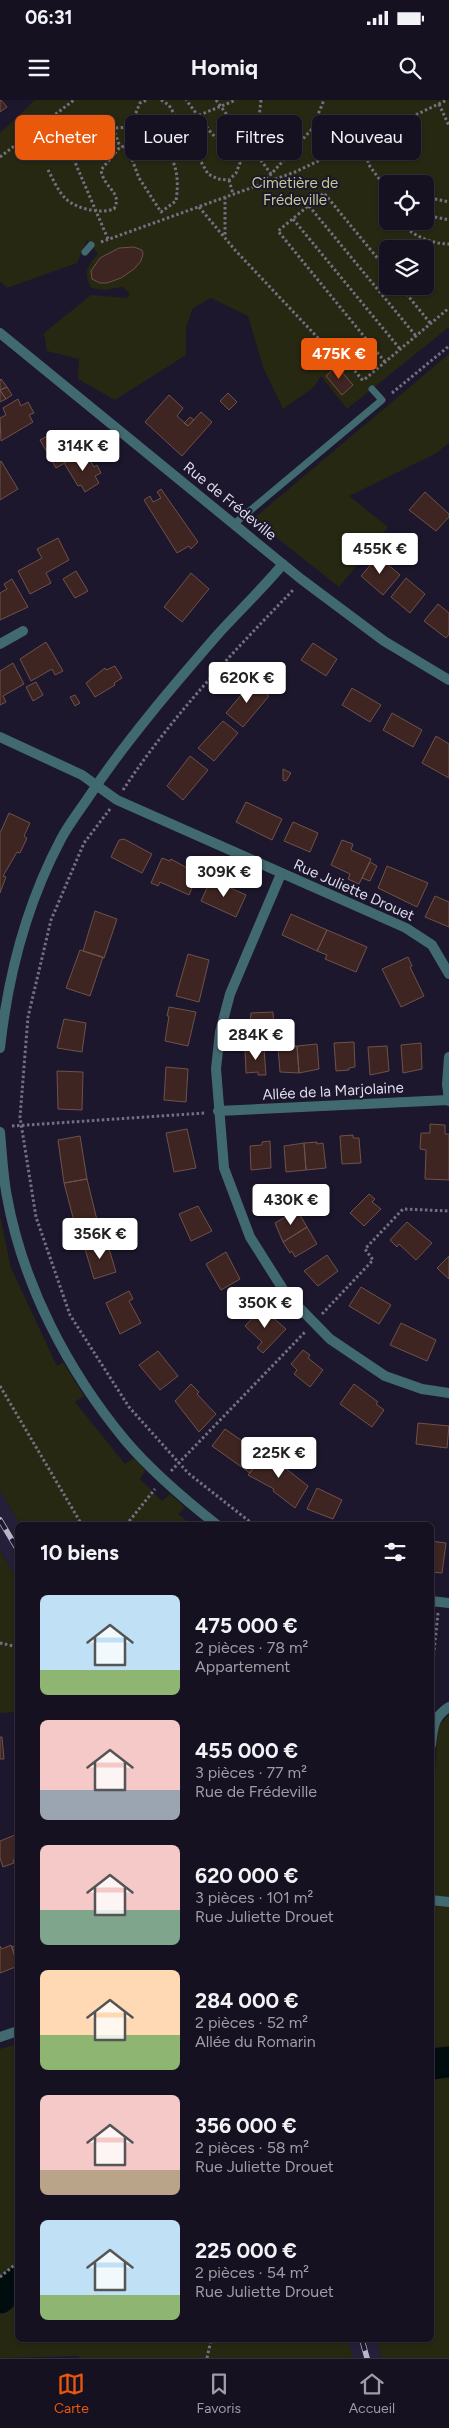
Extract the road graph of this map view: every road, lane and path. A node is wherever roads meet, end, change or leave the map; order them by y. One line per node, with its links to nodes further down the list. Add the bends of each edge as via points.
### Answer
1 (74, 100): 25 (path)
2 (147, 100): 10 (path)
3 (161, 100): 14 (path)
4 (186, 100): 15 (path)
5 (216, 100): 12 (path)
6 (236, 100): 12 (path)
7 (261, 100): 17 (path)
8 (324, 100): 22 (path, via 312,128)
9 (447, 100): 11 (path)
10 (140, 101): 13 (path)
11 (439, 104): 18 (path); 19 (path)
12 (222, 108): 16 (path); 34 (path)
13 (135, 115)
14 (175, 115)
15 (196, 115)
16 (203, 115)
17 (259, 115)
18 (416, 115)
19 (449, 126)
20 (207, 128): 36 (path, via 237,154 240,163)
21 (115, 136): 24 (path)
22 (302, 139)
23 (125, 147): 24 (path)
24 (120, 148): 44 (path, via 101,170 103,180 116,195 117,203 114,209)
25 (0, 157)
26 (74, 160): 44 (path)
27 (133, 160): 28 (path, via 139,178 161,212 176,200 179,185)
28 (173, 160)
29 (200, 160): 36 (path, via 208,174)
30 (284, 160): 34 (path)
31 (321, 160): 37 (path)
32 (368, 160): 35 (path)
33 (48, 170): 44 (path, via 65,199)
34 (271, 174): 37 (path)
35 (379, 179)
36 (228, 180): 38 (path)
37 (261, 184): 38 (path)
38 (233, 194): 39 (path)
39 (225, 197): 42 (path); 50 (path)
40 (434, 199): 41 (path)
41 (449, 202)
42 (199, 206): 49 (path); 50 (path)
43 (309, 206): 46 (path); 54 (path, via 324,193); 59 (path)
44 (96, 211): 49 (path)
45 (434, 217): 47 (path)
46 (293, 219): 61 (path); 63 (path, via 278,231)
47 (449, 220)
48 (410, 230): 51 (path, via 435,244)
49 (108, 239): 52 (path)
50 (226, 239): 62 (path, via 319,340)
51 (449, 244)
52 (91, 245): 53 (lane)
53 (85, 252)
54 (379, 260)
55 (407, 295): 57 (path)
56 (449, 308): 57 (path)
57 (431, 324): 59 (path)
58 (0, 333): 68 (street, Rue de Frédeville)
59 (416, 336): 61 (path)
60 (449, 346): 67 (path)
61 (400, 349): 63 (path)
62 (340, 353): 64 (path); 65 (path)
63 (385, 362): 65 (path)
64 (323, 367)
65 (362, 381): 66 (path)
66 (372, 389): 67 (lane)
67 (382, 400): 68 (lane)
68 (234, 524): 69 (street, Rue de Frédeville)
69 (284, 564): 73 (street, Rue de Frédeville, via 384,641); 75 (street, via 165,697)
70 (296, 587): 76 (path, via 156,742)
71 (23, 631): 72 (street)
72 (0, 644)
73 (449, 680)
74 (0, 737): 75 (street, Rue Juliette Drouet, via 82,775)
75 (96, 786): 76 (street, Rue Juliette Drouet); 79 (street, via 62,838 41,879 25,922 13,964)
76 (117, 800): 77 (street, Rue Juliette Drouet); 83 (path, via 84,843 51,920 28,1017)
77 (281, 874): 78 (street, Rue Juliette Drouet, via 406,928 432,945); 82 (street, via 230,994 220,1032 216,1069)
78 (449, 974)
79 (0, 1048)
80 (449, 1057): 81 (street)
81 (449, 1101): 82 (street, Allée de la Marjolaine)
82 (218, 1111): 83 (path); 86 (street, via 224,1168 250,1237 286,1294)
83 (22, 1126): 84 (path); 89 (path, via 36,1217 70,1315 129,1407)
84 (4, 1129): 90 (street, via 9,1205 32,1284 50,1324 98,1405)
85 (449, 1211): 86 (path, via 403,1209 365,1248 373,1260)
86 (314, 1322): 88 (street, via 330,1339 385,1376 422,1389); 89 (path)
87 (0, 1386): 91 (path)
88 (449, 1392)
89 (178, 1462): 90 (path); 94 (path)
90 (163, 1480): 92 (path); 93 (street)
91 (80, 1522)
92 (128, 1522)
93 (213, 1522)
94 (250, 1522)
95 (440, 1602): 98 (path)
96 (0, 1643): 97 (path)
97 (15, 1647)
98 (434, 1654)
99 (449, 1707): 100 (street)
100 (434, 1720)
101 (434, 1900): 102 (street)
102 (449, 1902)
103 (15, 2032): 104 (street)
104 (0, 2037)
105 (15, 2264): 106 (path)
106 (0, 2277)
107 (211, 2342): 108 (path)
108 (207, 2358)

